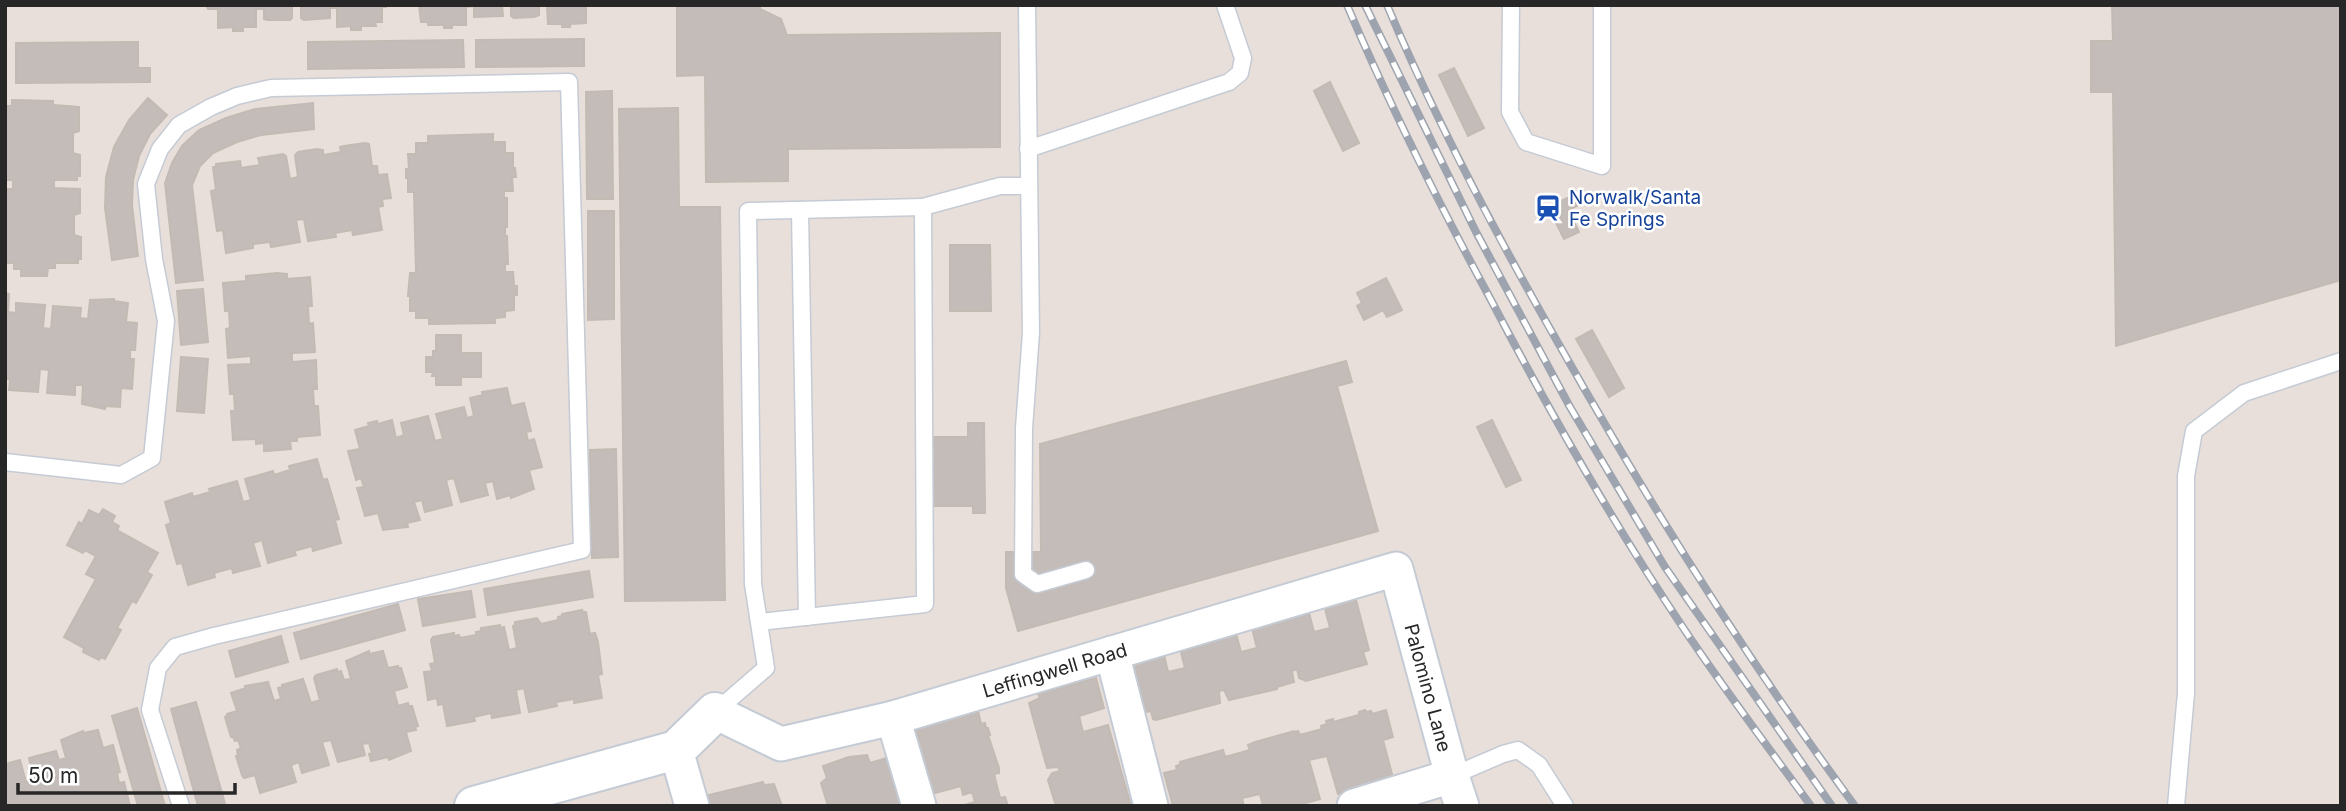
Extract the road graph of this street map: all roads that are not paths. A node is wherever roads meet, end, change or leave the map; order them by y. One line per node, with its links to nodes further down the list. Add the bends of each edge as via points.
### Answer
1 (1027, 5): 5 (lane)
2 (1224, 5): 5 (lane, via 1243,58 1240,73 1229,82)
3 (1511, 5): 4 (lane, via 1510,112 1526,142 1602,166)
4 (1602, 5)
5 (1028, 149): 6 (lane)
6 (1029, 186): 7 (lane, via 1000,186); 12 (lane, via 1031,333 1024,428 1023,574 1037,584)
7 (923, 207): 8 (lane); 13 (lane, via 925,604)
8 (800, 210): 13 (lane); 14 (lane, via 748,211 753,584)
9 (2341, 361): 28 (lane, via 2244,393 2194,431 2186,475 2186,692)
10 (5, 462): 21 (lane, via 121,475 152,458 166,321 146,184 160,149 179,125 237,96 271,88 569,82 582,550 175,647 158,668 150,710)
11 (1396, 569): 15 (street, Leffingwell Road); 19 (street, Palomino Lane)
12 (1086, 570)
13 (807, 617): 14 (lane)
14 (760, 622): 16 (lane, via 766,668)
15 (1112, 653): 17 (street, Leffingwell Road); 25 (street)
16 (715, 712): 17 (street, Leffingwell Road, via 781,744); 18 (street)
17 (893, 718): 24 (street)
18 (676, 750): 20 (street); 23 (street)
19 (1457, 791): 26 (street); 27 (lane, via 1503,754 1518,750 1539,765)
20 (559, 795): 22 (street)
21 (181, 806)
22 (474, 806)
23 (692, 806)
24 (919, 806)
25 (1151, 806)
26 (1354, 806)
27 (1565, 806)
28 (2176, 806)

